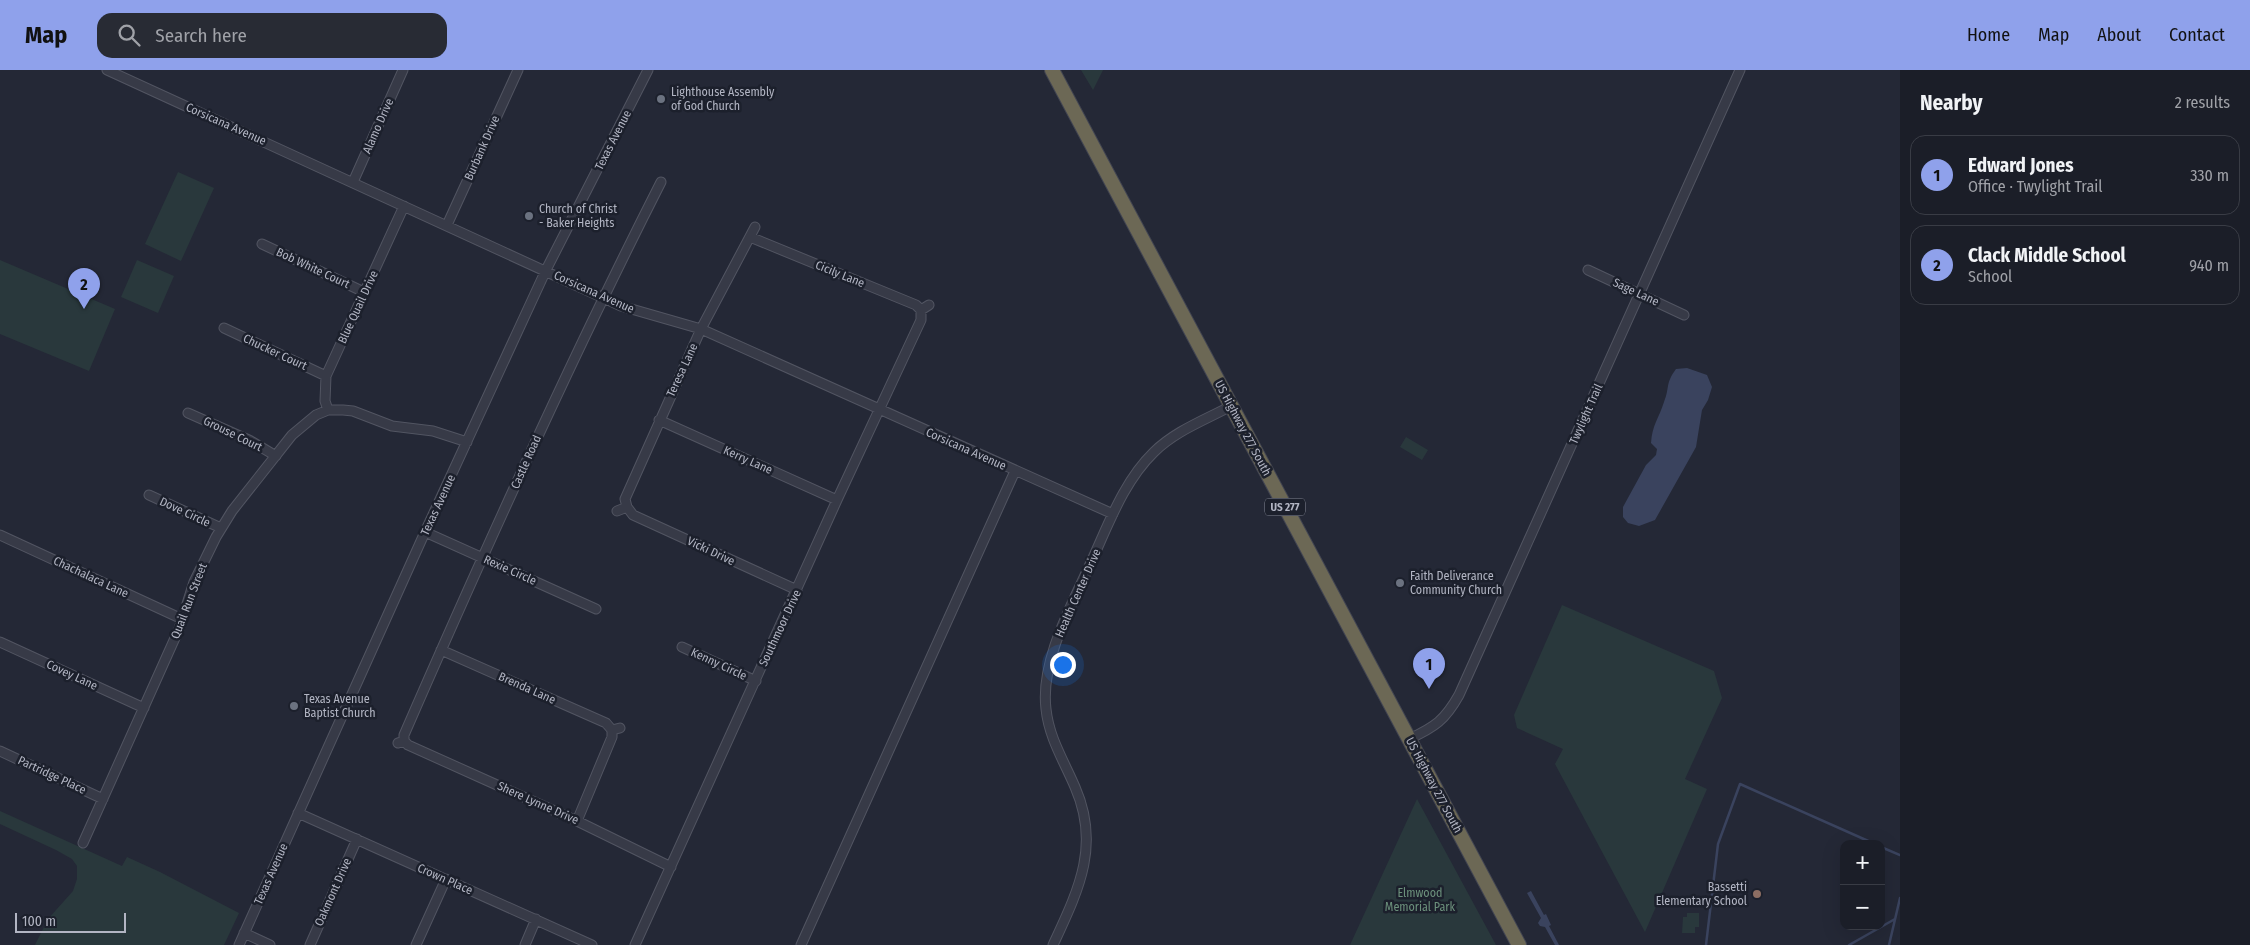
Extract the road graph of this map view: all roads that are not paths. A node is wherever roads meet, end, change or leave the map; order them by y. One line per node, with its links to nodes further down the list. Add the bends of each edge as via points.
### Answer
1 (107, 70): 7 (street, Corsicana Avenue)
2 (403, 70): 7 (street, Alamo Drive)
3 (518, 70): 10 (street, Burbank Drive)
4 (648, 70): 14 (street, Texas Avenue)
5 (1052, 70): 24 (highway, US Highway 277 South / US 277)
6 (1740, 70): 17 (street, Twylight Trail)
7 (353, 182): 9 (street, Corsicana Avenue)
8 (661, 182): 18 (street, Castle Road)
9 (404, 206): 10 (street, Corsicana Avenue); 16 (street, Blue Quail Drive)
10 (447, 225): 14 (street, Corsicana Avenue)
11 (755, 227): 12 (street, Teresa Lane)
12 (750, 237): 19 (street, Cicily Lane); 22 (street, Teresa Lane)
13 (262, 244): 16 (street, Bob White Court)
14 (546, 270): 18 (street, Corsicana Avenue); 29 (street, Texas Avenue)
15 (1588, 270): 17 (street, Sage Lane)
16 (364, 292): 23 (street, Blue Quail Drive)
17 (1640, 294): 20 (street, Sage Lane); 49 (street, Twylight Trail, via 1452,709 1441,722)
18 (602, 298): 22 (street, Corsicana Avenue, via 636,312); 40 (street, Castle Road)
19 (925, 307): 26 (street, Southmoor Drive, via 922,320)
20 (1684, 315)
21 (224, 328): 23 (street, Chucker Court)
22 (701, 329): 26 (street, Corsicana Avenue); 28 (street, Teresa Lane)
23 (326, 376): 25 (street, Blue Quail Drive)
24 (1231, 406): 36 (street, Health Center Drive, via 1175,435 1153,453 1126,489); 49 (highway, US Highway 277 South / US 277)
25 (328, 410): 29 (street, Quail Run Street, via 353,411 392,426 433,430); 30 (street, Quail Run Street, via 305,422)
26 (879, 410): 31 (street, Corsicana Avenue); 33 (street, Southmoor Drive)
27 (188, 413): 30 (street, Grouse Court)
28 (659, 420): 33 (street, Kerry Lane); 34 (street, Teresa Lane, via 625,499)
29 (467, 442): 38 (street, Texas Avenue)
30 (276, 456): 37 (street, Quail Run Street)
31 (1015, 471): 36 (street, Corsicana Avenue); 68 (street)
32 (149, 496): 37 (street, Dove Circle)
33 (837, 500): 41 (street, Southmoor Drive)
34 (626, 507): 35 (street); 41 (street, Vicki Drive, via 633,515)
35 (617, 511)
36 (1113, 514): 69 (street, Health Center Drive, via 1054,648 1045,686 1050,730 1077,791 1084,815 1086,840 1086,861 1080,884)
37 (221, 528): 43 (street, Quail Run Street, via 194,582)
38 (425, 532): 40 (street, Rexie Circle); 53 (street, Texas Avenue)
39 (0, 534): 43 (street, Chachalaca Lane)
40 (483, 558): 42 (street, Rexie Circle); 46 (street, Castle Road)
41 (797, 590): 47 (street, Southmoor Drive)
42 (596, 609)
43 (182, 619): 48 (street, Quail Run Street)
44 (0, 642): 48 (street, Covey Lane)
45 (682, 647): 47 (street, Kenny Circle)
46 (441, 650): 50 (street, Castle Road); 54 (street, Brenda Lane, via 616,729)
47 (756, 681): 57 (street, Southmoor Drive)
48 (144, 708): 52 (street, Quail Run Street)
49 (1409, 738): 70 (highway, US Highway 277 South / US 277)
50 (401, 742): 54 (street, Shere Lynne Drive)
51 (0, 752): 52 (street, Partridge Place)
52 (103, 799): 56 (street, Quail Run Street)
53 (298, 813): 55 (street, Crown Place); 60 (street, Texas Avenue)
54 (577, 821): 57 (street, Shere Lynne Drive)
55 (357, 839): 58 (street, Crown Place); 63 (street, Oakmont Drive)
56 (83, 843)
57 (671, 866): 67 (street, Southmoor Drive)
58 (446, 879): 59 (street, Crown Place); 64 (street)
59 (536, 919): 65 (street); 66 (street, Crown Place)
60 (244, 933): 61 (street, Texas Avenue); 62 (street)
61 (239, 945)
62 (270, 945)
63 (310, 945)
64 (416, 945)
65 (525, 945)
66 (592, 945)
67 (635, 945)
68 (801, 945)
69 (1053, 945)
70 (1519, 945)

